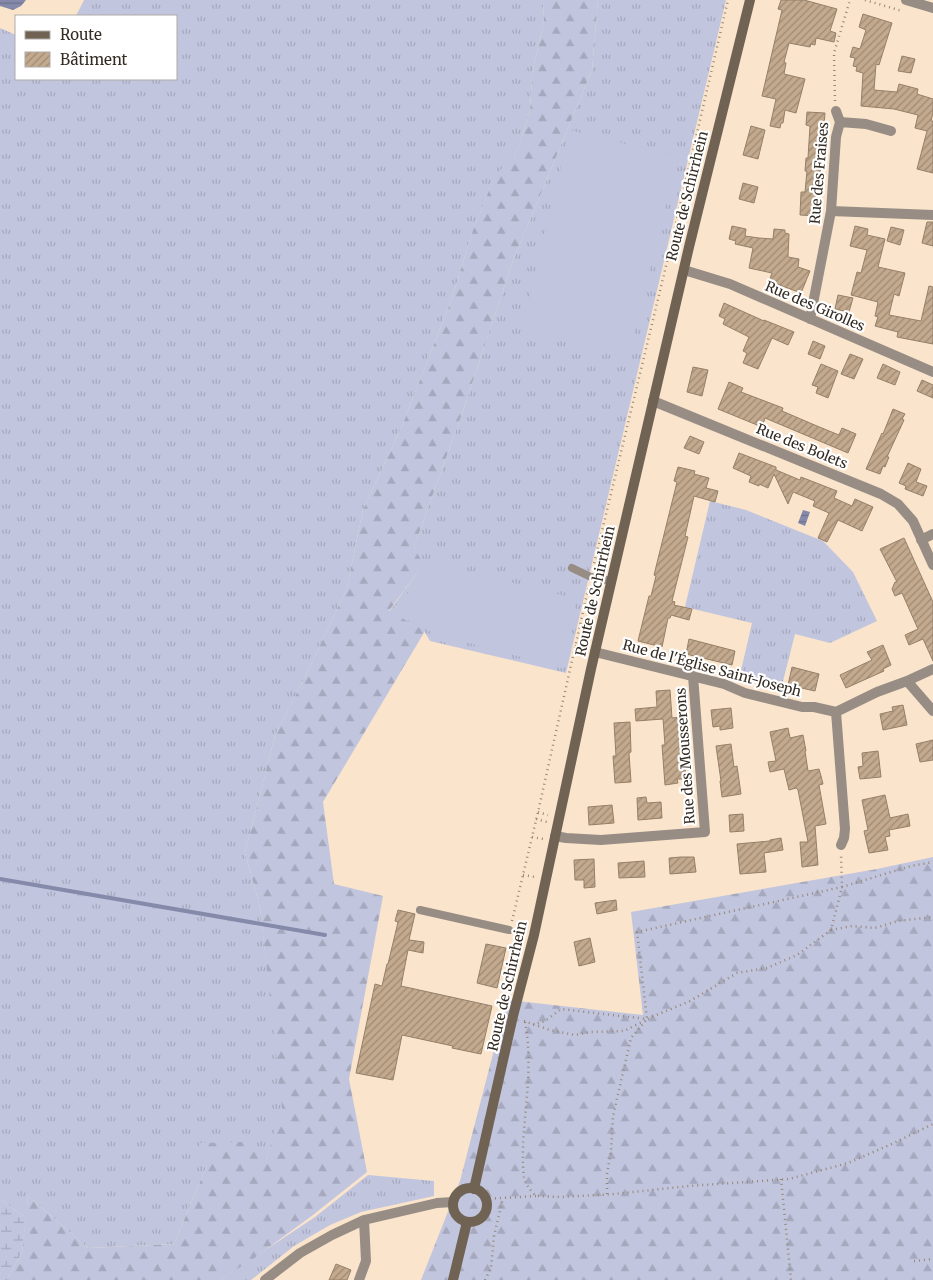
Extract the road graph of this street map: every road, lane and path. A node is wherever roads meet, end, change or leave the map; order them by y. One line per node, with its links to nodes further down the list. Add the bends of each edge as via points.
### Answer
1 (728, 0): 19 (path)
2 (750, 0): 11 (street, Route de Schirrhein)
3 (850, 0): 6 (path, Rue des Fraises, via 834,53)
4 (906, 0): 5 (street)
5 (933, 8)
6 (836, 111): 7 (street, Rue des Fraises)
7 (840, 122): 8 (street); 9 (street, Rue des Fraises)
8 (892, 131)
9 (831, 211): 10 (street); 12 (street, Rue des Fraises)
10 (933, 215)
11 (684, 270): 12 (street, Rue des Girolles, via 730,284); 14 (street, Route de Schirrhein)
12 (810, 319): 13 (street, Rue des Girolles)
13 (933, 372)
14 (653, 401): 16 (street, Rue des Bolets, via 881,494 898,504 913,521); 20 (street, Route de Schirrhein)
15 (933, 534): 16 (street)
16 (922, 540): 17 (street, Rue des Bolets)
17 (933, 565)
18 (572, 568): 19 (lane)
19 (591, 577): 20 (lane); 30 (path)
20 (612, 581): 21 (street, Route de Schirrhein)
21 (595, 652): 23 (street, Rue de l'Église Saint-Joseph); 27 (street, Route de Schirrhein)
22 (933, 669): 24 (street)
23 (693, 676): 26 (street, Rue de l'Église Saint-Joseph, via 745,693); 27 (street, Rue des Mousserons, via 705,832 601,840)
24 (907, 681): 25 (street); 26 (street)
25 (933, 711)
26 (836, 712): 28 (street, via 845,829)
27 (555, 836): 37 (street, Route de Schirrhein)
28 (841, 845): 32 (path)
29 (933, 862): 32 (path)
30 (523, 875): 31 (path, via 535,877); 35 (path)
31 (533, 886)
32 (842, 887): 36 (path); 38 (path, via 637,932)
33 (420, 910): 35 (lane)
34 (933, 917): 36 (path, via 898,921 875,928 852,926)
35 (509, 930)
36 (831, 930): 38 (path, via 797,955 767,968 737,973 690,1001)
37 (514, 1016): 39 (path); 43 (street, Route de Schirrhein)
38 (647, 1019): 40 (path, via 624,1031 575,1036); 40 (path, via 561,1009); 44 (path, via 631,1038 614,1116)
39 (525, 1022): 40 (path); 45 (path, via 529,1056 524,1176 528,1188)
40 (533, 1025)
41 (933, 1124): 42 (path, via 848,1163)
42 (781, 1179): 44 (path); 57 (path)
43 (474, 1189): 47 (street); 48 (street, via 458,1193)
44 (606, 1194): 45 (path)
45 (536, 1196): 46 (path)
46 (503, 1198): 47 (path); 56 (path)
47 (485, 1199): 50 (street, via 483,1215 476,1221)
48 (453, 1202): 49 (street); 50 (street, via 457,1217)
49 (364, 1220): 53 (street, via 300,1253); 54 (street, via 366,1261)
50 (467, 1222): 55 (street)
51 (933, 1259): 52 (path)
52 (914, 1261)
53 (265, 1280)
54 (358, 1280)
55 (453, 1280)
56 (486, 1280)
57 (791, 1280)

